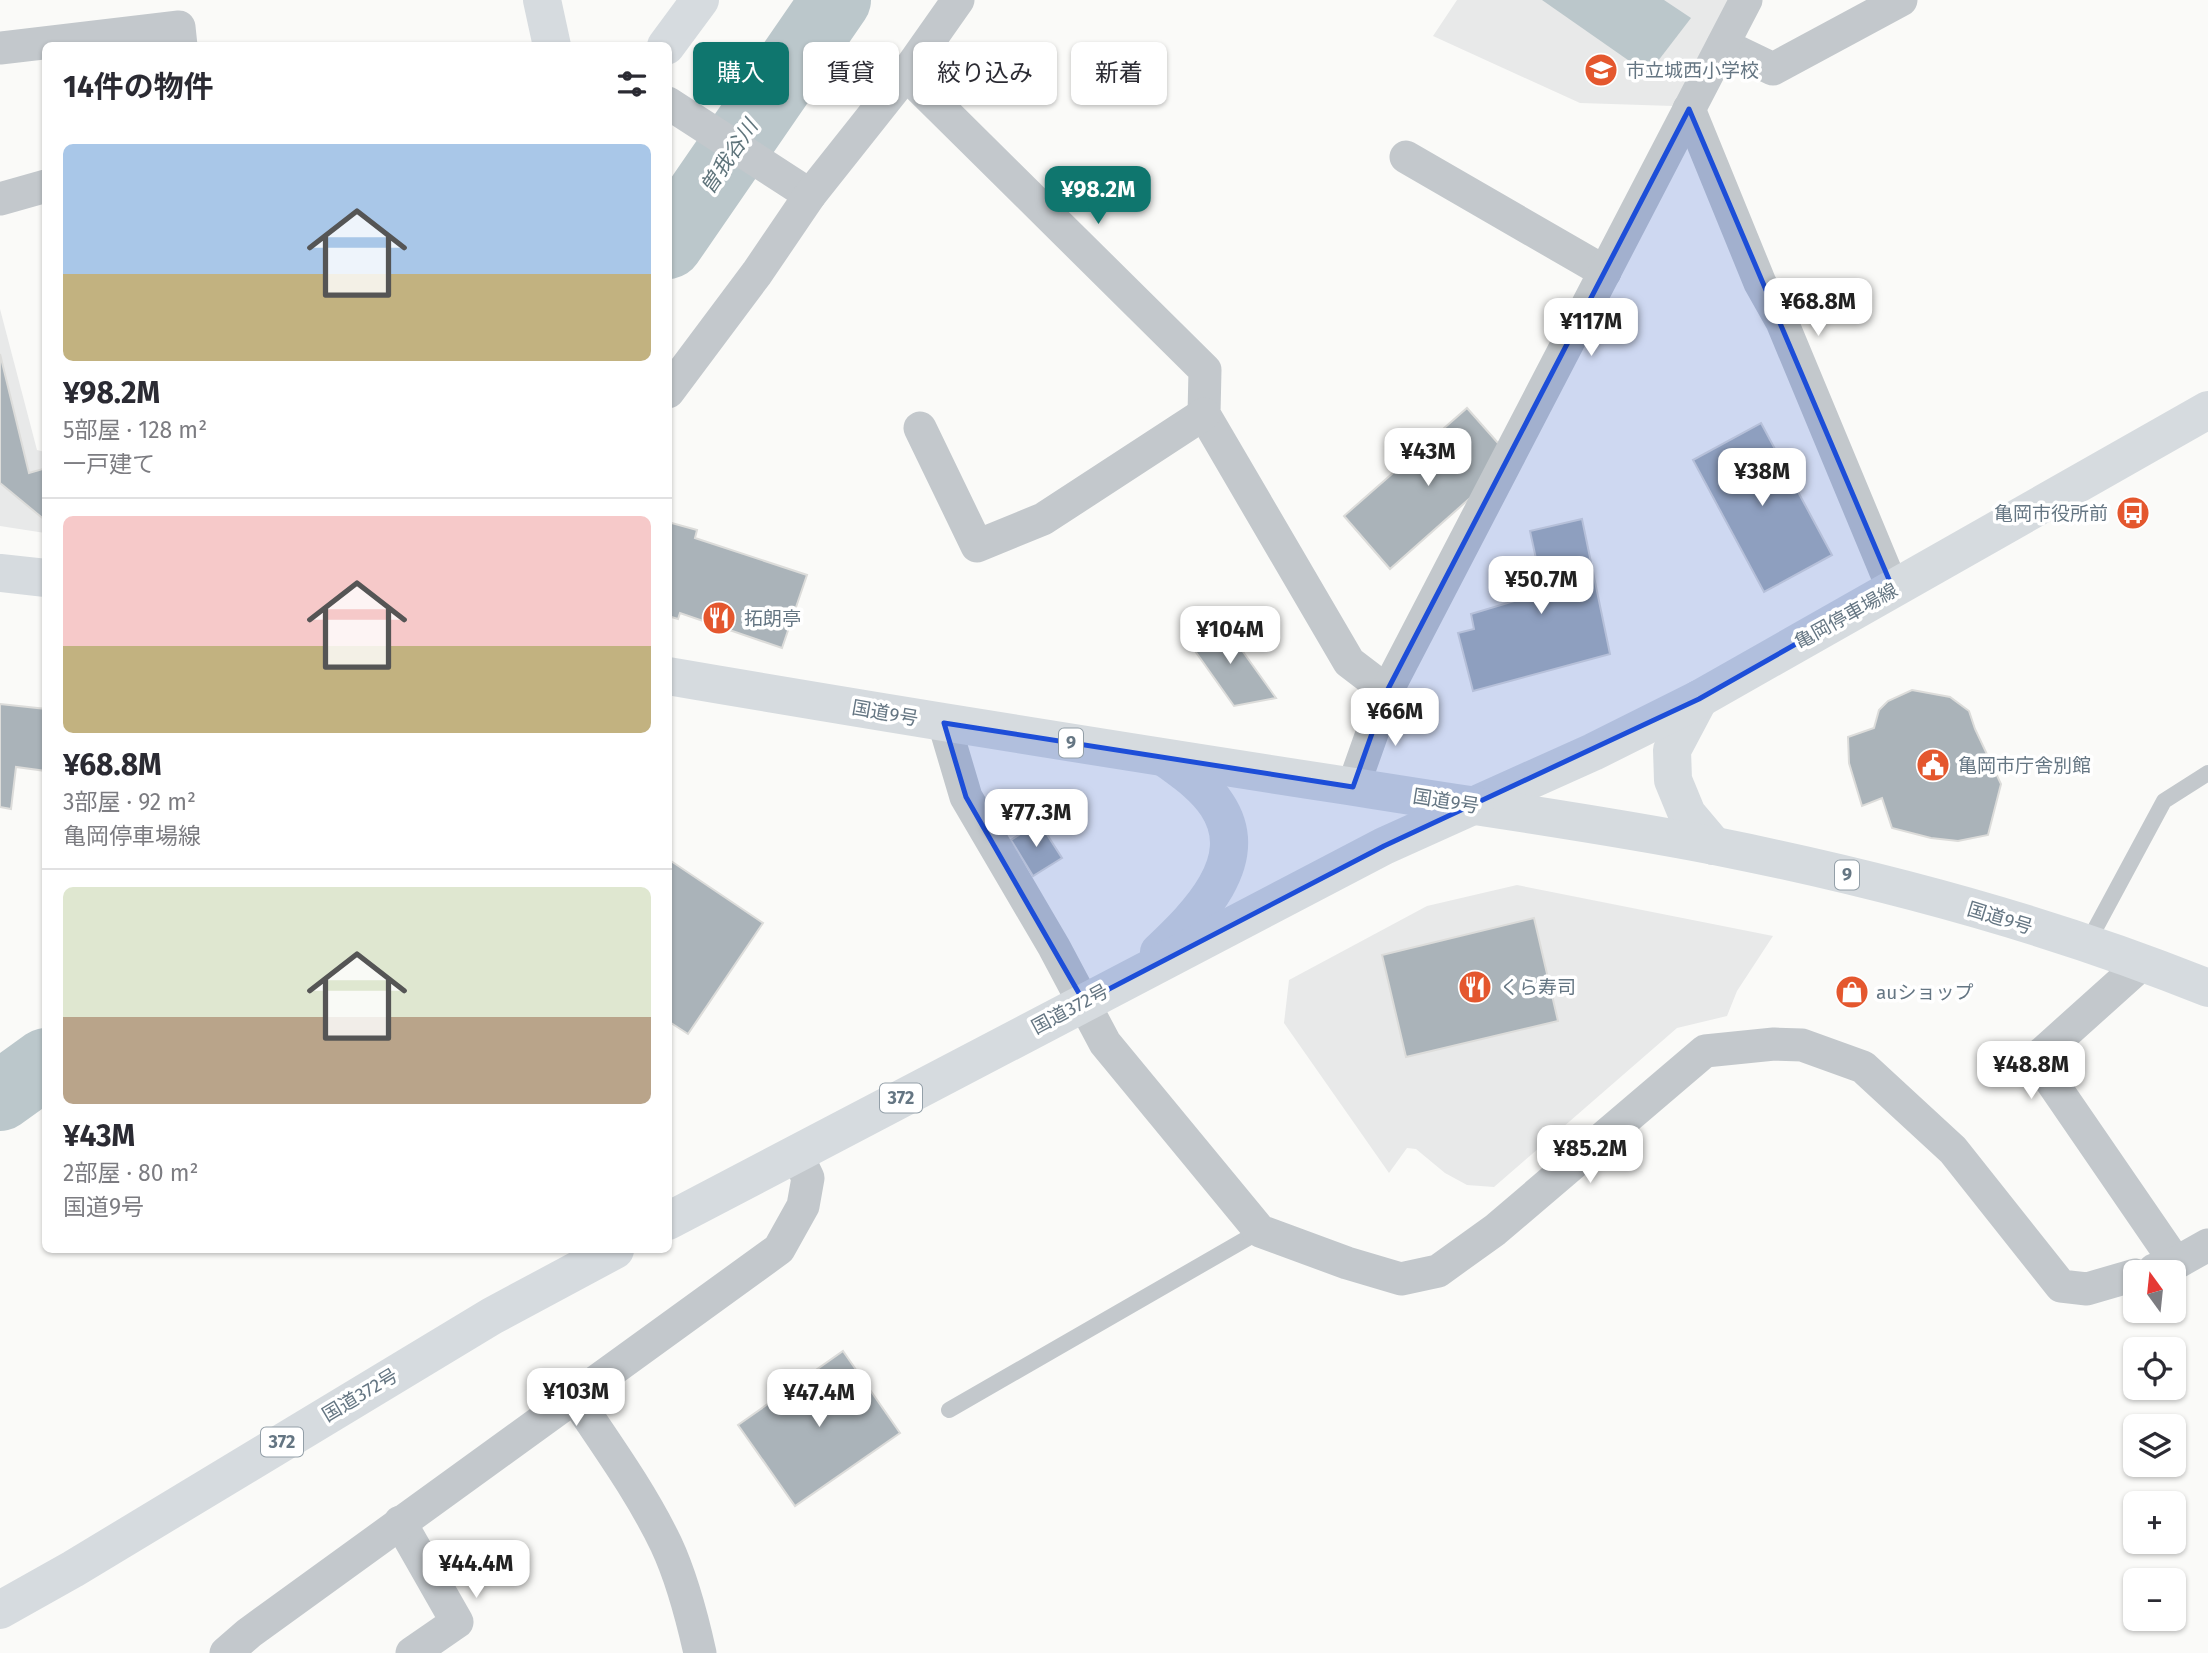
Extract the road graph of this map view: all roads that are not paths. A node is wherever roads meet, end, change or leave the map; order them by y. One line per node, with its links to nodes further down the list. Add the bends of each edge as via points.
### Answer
1 (542, 0): 8 (main road)
2 (699, 0): 9 (main road)
3 (958, 0): 13 (street)
4 (1746, 0): 11 (street)
5 (1901, 0): 11 (street, via 1773,69)
6 (51, 42): 7 (street, via 179,27)
7 (181, 42)
8 (551, 42)
9 (669, 42)
10 (42, 43): 12 (street)
11 (1723, 46): 15 (street)
12 (0, 48)
13 (906, 74): 18 (street); 23 (street, via 1205,370)
14 (672, 106): 18 (street)
15 (1689, 109): 20 (street); 27 (street)
16 (1406, 158): 20 (street)
17 (42, 187): 19 (street)
18 (810, 195): 21 (street)
19 (0, 199)
20 (1605, 272): 29 (street)
21 (672, 387)
22 (2208, 410): 27 (main road, 亀岡停車場線)
23 (1203, 414): 24 (street, via 1043,519 977,546); 29 (street, via 1349,662)
24 (920, 428)
25 (0, 573): 26 (main road)
26 (42, 578)
27 (1893, 589): 30 (main road, 亀岡停車場線)
28 (672, 677): 31 (main road, 国道9号 / 9)
29 (1387, 691): 34 (street)
30 (1699, 699): 35 (main road, 亀岡停車場線); 36 (main road, via 1672,750 1673,780 1687,814)
31 (944, 723): 32 (main road, 国道9号 / 9); 41 (street, via 967,797)
32 (1165, 757): 34 (main road, 国道9号 / 9); 39 (main road, via 1201,785 1218,806 1230,845 1220,882 1175,937)
33 (2208, 773): 37 (lane, via 2164,801)
34 (1353, 787): 35 (main road, 国道9号 / 9)
35 (1475, 806): 36 (main road, 国道9号 / 9); 39 (main road, 国道372号 / 372, via 1384,846)
36 (1714, 846): 37 (main road, 国道9号 / 9, via 1908,889)
37 (2087, 944): 38 (main road, 国道9号 / 9)
38 (2144, 962): 40 (main road, 国道9号 / 9); 47 (street, via 2036,1059)
39 (1135, 975): 41 (main road, 国道372号 / 372)
40 (2208, 988)
41 (1084, 1002): 42 (main road, 国道372号 / 372); 44 (street, via 1105,1043)
42 (796, 1153): 43 (main road, 国道372号 / 372); 50 (street, via 808,1178 803,1206 779,1249)
43 (672, 1219)
44 (1260, 1231): 49 (street, via 1401,1279 1438,1270 1494,1230 1705,1051 1802,1045 1863,1067 1954,1150 2061,1286 2087,1289); 51 (lane)
45 (2208, 1245): 48 (street)
46 (609, 1253): 53 (main road, 国道372号 / 372, via 492,1316)
47 (2156, 1260)
48 (2177, 1260)
49 (2123, 1278)
50 (575, 1396): 52 (street); 56 (street, via 667,1545 693,1618)
51 (949, 1409)
52 (400, 1522): 54 (street); 55 (street, via 457,1622)
53 (0, 1610)
54 (226, 1653)
55 (412, 1653)
56 (700, 1653)

